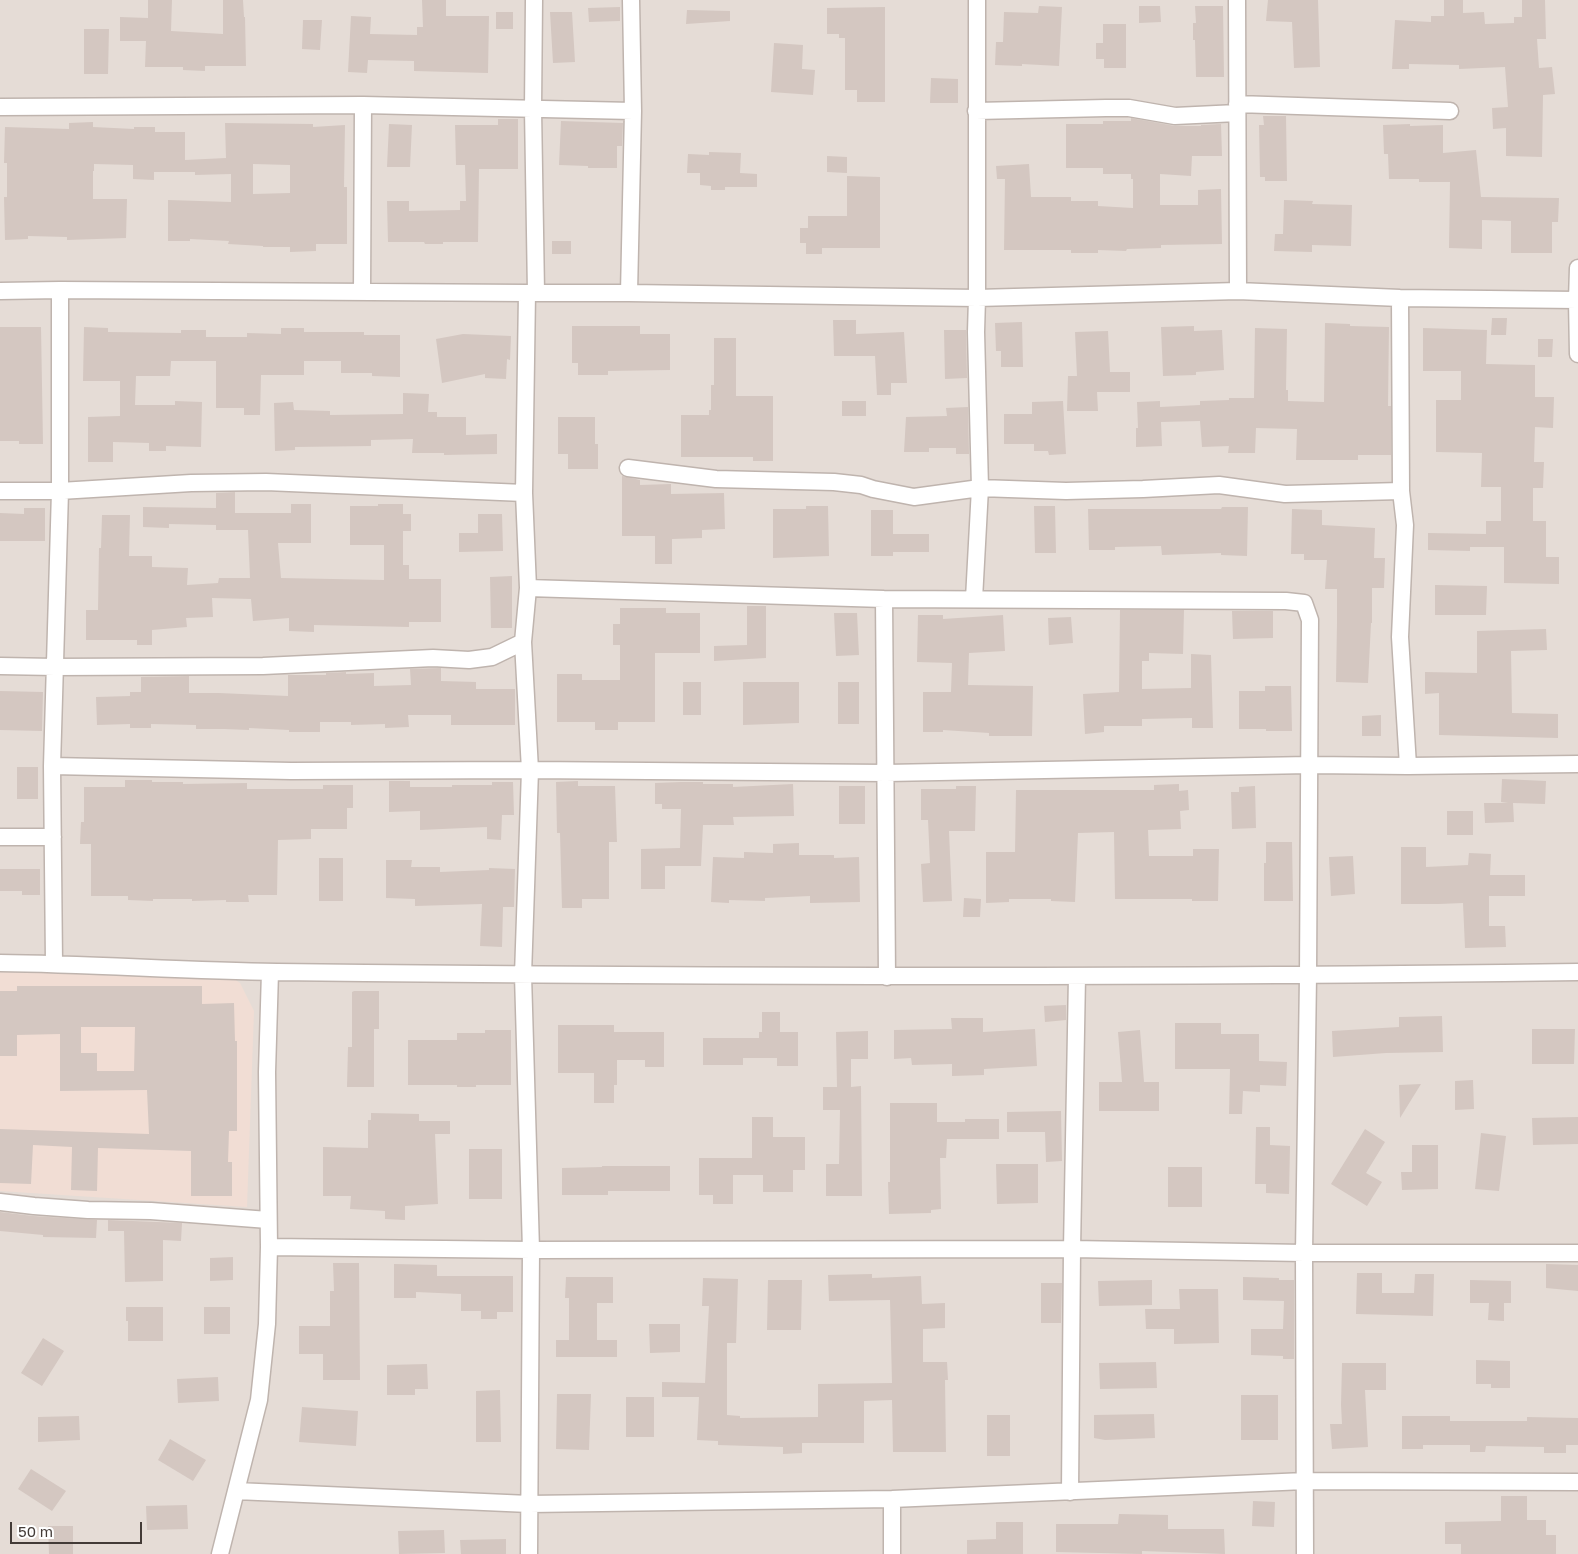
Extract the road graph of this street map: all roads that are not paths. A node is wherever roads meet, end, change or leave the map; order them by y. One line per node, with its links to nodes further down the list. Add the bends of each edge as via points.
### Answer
1 (534, 0): 8 (street)
2 (631, 0): 9 (street)
3 (977, 0): 11 (street)
4 (1238, 0): 7 (street)
5 (363, 105): 6 (street); 8 (street); 16 (street)
6 (0, 107)
7 (1237, 108): 10 (street); 11 (street, via 1175,116 1129,108); 15 (street)
8 (533, 109): 9 (street); 17 (street)
9 (633, 111): 18 (street)
10 (1450, 111)
11 (976, 112): 19 (street)
12 (1578, 268): 21 (street)
13 (60, 290): 14 (street); 16 (street); 26 (street)
14 (0, 291)
15 (1238, 291): 19 (street); 20 (street)
16 (362, 292): 17 (street)
17 (531, 293): 18 (street); 28 (street)
18 (629, 293): 19 (street)
19 (977, 298): 24 (street)
20 (1400, 298): 21 (street); 27 (street)
21 (1577, 300): 22 (street)
22 (1578, 354)
23 (628, 468): 24 (street, via 716,478 834,482 914,497)
24 (980, 488): 27 (street, via 1066,491 1219,485 1285,494); 31 (street)
25 (0, 491): 26 (street)
26 (60, 492): 28 (street, via 191,483 266,482); 34 (street)
27 (1401, 492): 38 (street, via 1405,525 1400,637)
28 (524, 493): 29 (street)
29 (528, 588): 30 (street); 32 (street)
30 (884, 599): 31 (street); 40 (street)
31 (974, 599): 36 (street, via 1286,601 1304,604 1310,620)
32 (523, 642): 34 (street, via 492,657 469,660 433,658 263,666); 39 (street)
33 (0, 666): 34 (street)
34 (55, 667): 37 (street)
35 (1578, 764): 38 (street)
36 (1309, 765): 38 (street); 40 (street); 49 (street)
37 (52, 766): 39 (street, via 292,771); 42 (street)
38 (1408, 766)
39 (530, 770): 40 (street); 47 (street)
40 (886, 773): 50 (street)
41 (0, 836): 42 (street)
42 (53, 837): 44 (street)
43 (0, 963): 44 (street)
44 (54, 963): 45 (street)
45 (270, 972): 47 (street); 52 (street)
46 (1578, 972): 49 (street)
47 (523, 975): 50 (street); 55 (street)
48 (1077, 976): 49 (street); 50 (street); 54 (street)
49 (1308, 976): 56 (street)
50 (887, 977)
51 (0, 1202): 52 (street)
52 (268, 1220): 53 (street)
53 (269, 1247): 55 (street); 60 (street, via 267,1324 260,1400)
54 (1072, 1249): 55 (street); 56 (street); 61 (street)
55 (531, 1250): 63 (street)
56 (1304, 1253): 57 (street); 58 (street)
57 (1578, 1253)
58 (1305, 1481): 59 (street); 61 (street); 67 (street)
59 (1578, 1482)
60 (236, 1491): 63 (street); 64 (street)
61 (1070, 1492): 62 (street)
62 (892, 1499): 63 (street); 66 (street)
63 (529, 1504): 65 (street)
64 (220, 1554)
65 (530, 1554)
66 (892, 1554)
67 (1305, 1554)

